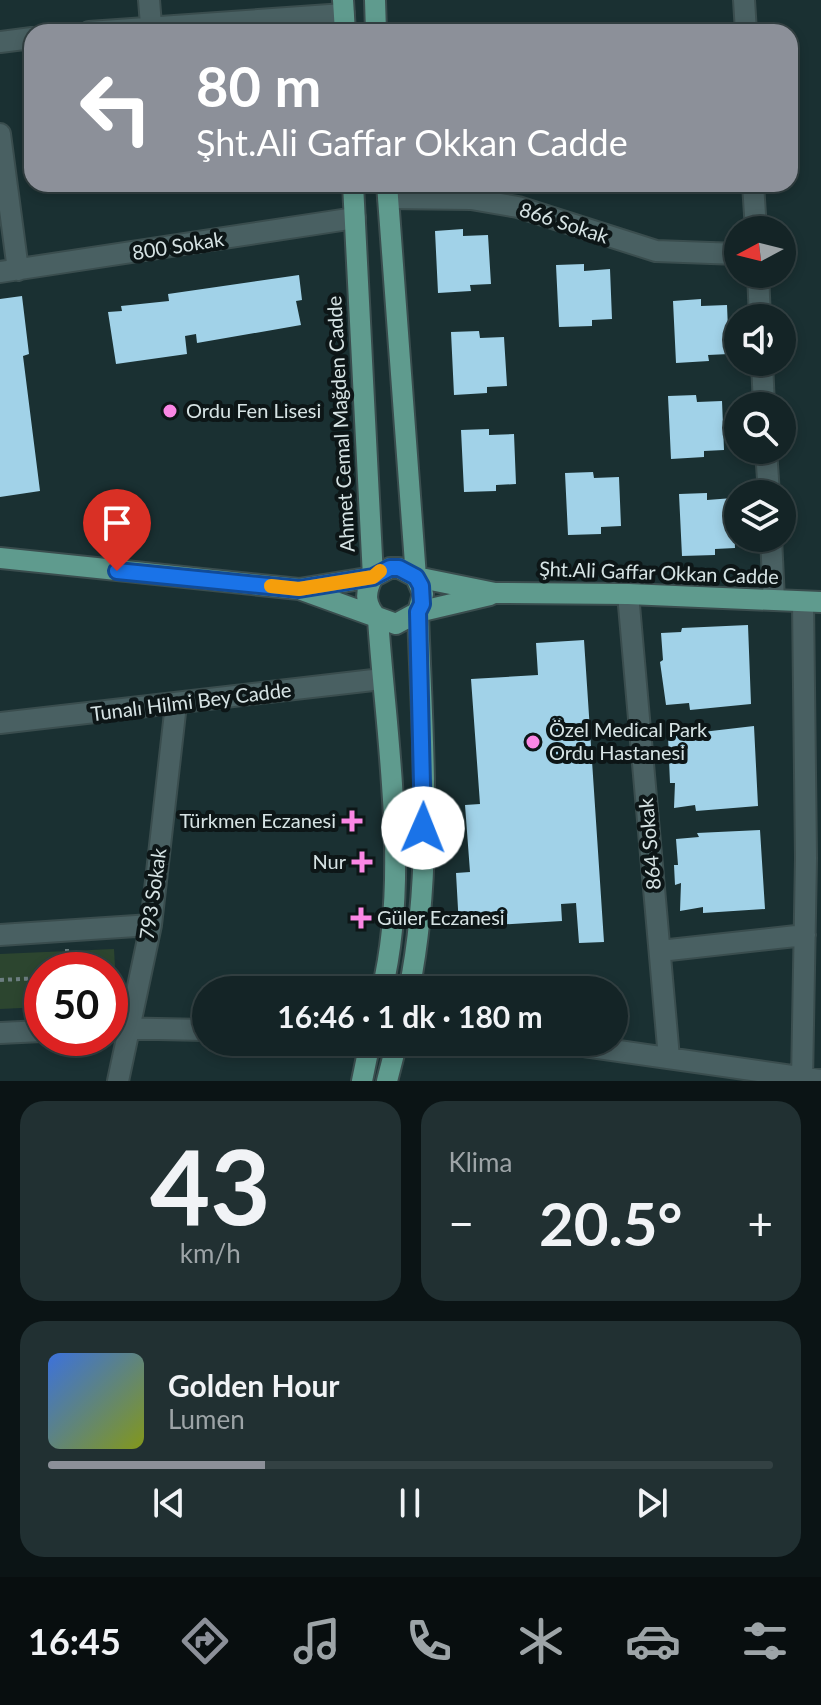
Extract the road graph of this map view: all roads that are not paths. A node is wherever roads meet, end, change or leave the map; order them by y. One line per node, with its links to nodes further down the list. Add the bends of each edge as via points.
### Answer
1 (149, 0): 5 (street)
2 (375, 0): 7 (main road)
3 (744, 0): 8 (street)
4 (344, 15): 6 (street)
5 (151, 24)
6 (170, 24)
7 (376, 24)
8 (746, 24)
9 (24, 39): 10 (street)
10 (0, 42)
11 (0, 134): 19 (street)
12 (353, 192): 17 (main road, Ahmet Cemal Mağden Cadde)
13 (388, 192): 23 (main road)
14 (398, 192): 18 (street, 866 Sokak, via 506,205 656,251)
15 (754, 192): 16 (street)
16 (755, 216)
17 (355, 218): 19 (street, 800 Sokak); 22 (main road, Ahmet Cemal Mağden Cadde)
18 (724, 253)
19 (9, 271)
20 (772, 552): 27 (street)
21 (0, 558): 24 (main road, Şht.Ali Gaffar Okkan Cadde)
22 (373, 577): 23 (main road, Şht.Ali Gaffar Okkan Cadde, via 390,568); 24 (main road, Şht.Ali Gaffar Okkan Cadde); 30 (main road, Ahmet Cemal Mağden Cadde, via 366,595)
23 (416, 577): 25 (main road, Şht.Ali Gaffar Okkan Cadde); 29 (main road, via 423,594)
24 (299, 589): 30 (main road, Şht.Ali Gaffar Okkan Cadde)
25 (495, 593): 26 (main road, Şht.Ali Gaffar Okkan Cadde); 29 (main road, Şht.Ali Gaffar Okkan Cadde)
26 (628, 594): 27 (main road, Şht.Ali Gaffar Okkan Cadde); 37 (street, 864 Sokak)
27 (774, 600): 28 (main road, Şht.Ali Gaffar Okkan Cadde)
28 (812, 602): 36 (street)
29 (418, 612): 30 (main road, Şht.Ali Gaffar Okkan Cadde, via 396,624); 39 (main road, via 424,801 420,937)
30 (378, 619): 31 (main road, Ahmet Cemal Mağden Cadde)
31 (382, 679): 32 (street, Tunalı Hilmi Bey Cadde); 38 (main road, Ahmet Cemal Mağden Cadde, via 395,854)
32 (176, 704): 33 (street, Tunalı Hilmi Bey Cadde); 34 (street, 793 Sokak)
33 (0, 723)
34 (151, 925): 35 (street); 40 (street, 793 Sokak)
35 (0, 935)
36 (805, 935): 37 (street); 50 (street)
37 (660, 951): 49 (street, 864 Sokak)
38 (386, 976)
39 (412, 976)
40 (128, 998)
41 (128, 1027): 42 (street)
42 (192, 1030)
43 (24, 1032): 44 (street)
44 (0, 1033)
45 (628, 1052): 49 (street)
46 (118, 1056): 51 (street, 793 Sokak)
47 (367, 1056): 52 (main road)
48 (393, 1056): 53 (main road)
49 (669, 1058): 50 (street)
50 (809, 1080)
51 (118, 1081)
52 (362, 1081)
53 (387, 1081)

